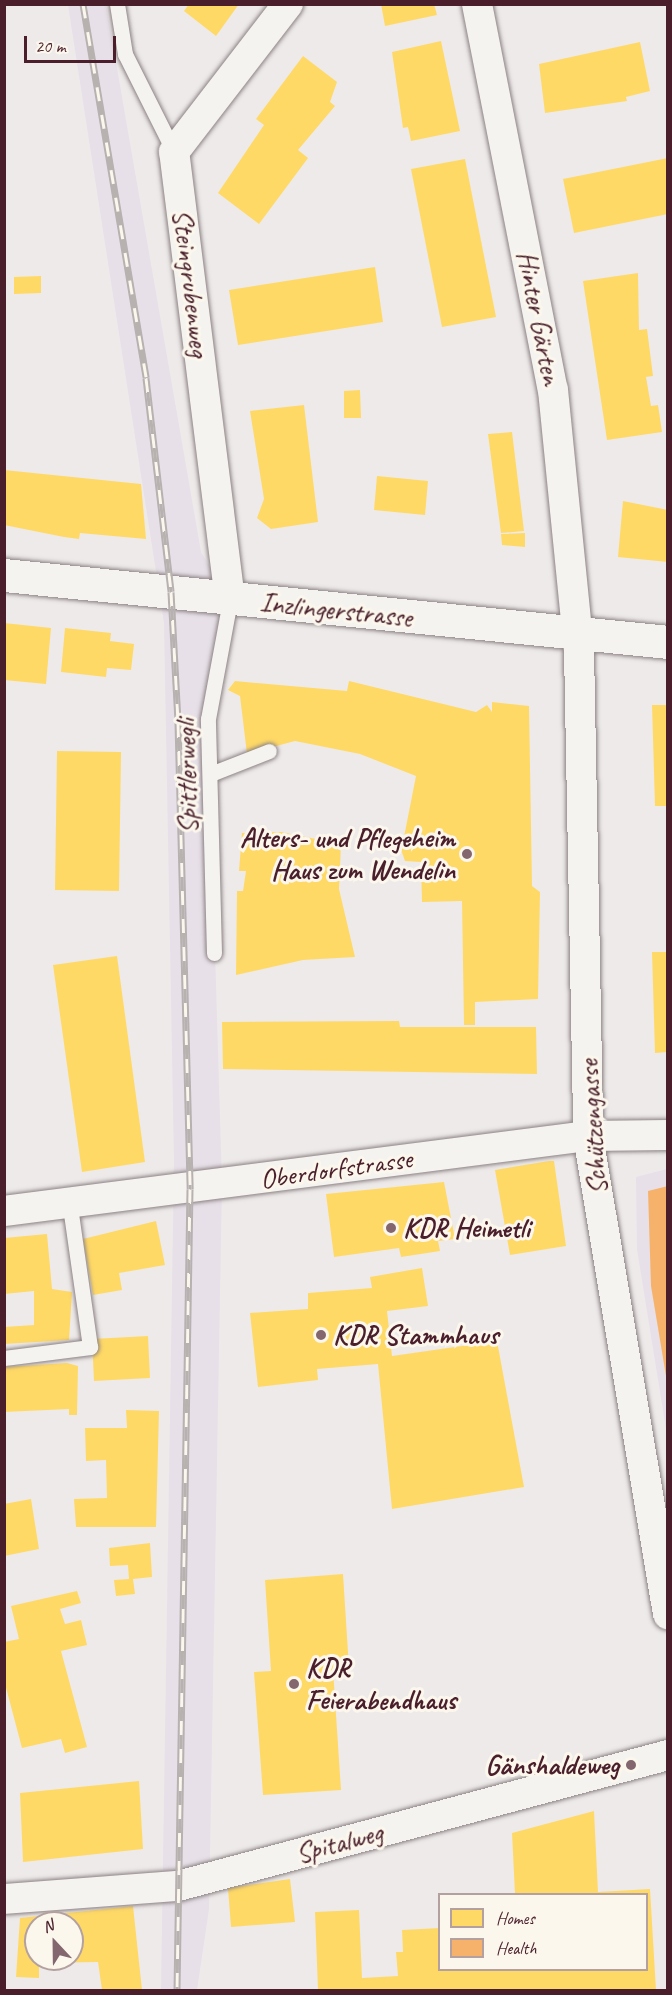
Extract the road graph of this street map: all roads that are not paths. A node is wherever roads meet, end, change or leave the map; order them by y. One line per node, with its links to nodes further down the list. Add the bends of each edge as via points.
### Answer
1 (117, 4): 4 (lane, via 125,54)
2 (288, 4): 4 (street)
3 (477, 4): 7 (street, Hinter Gärten, via 553,390)
4 (174, 152): 6 (street, Steingrubenweg)
5 (4, 575): 6 (street, Inzlingerstrasse)
6 (230, 600): 7 (street, Inzlingerstrasse); 10 (lane, Spittlerwegli, via 208,719)
7 (578, 634): 8 (street, Inzlingerstrasse); 13 (street, Schützengasse)
8 (668, 642)
9 (269, 751): 10 (lane)
10 (213, 773): 11 (lane, Spittlerwegli)
11 (214, 953)
12 (668, 1135): 13 (street, Oberdorfstrasse)
13 (588, 1136): 14 (street, Oberdorfstrasse); 17 (street, Schützengasse)
14 (70, 1206): 15 (street, Oberdorfstrasse); 16 (lane, via 90,1347)
15 (4, 1211)
16 (4, 1358)
17 (668, 1614)
18 (668, 1755): 19 (street, Spitalweg, via 178,1886)
19 (4, 1899)

